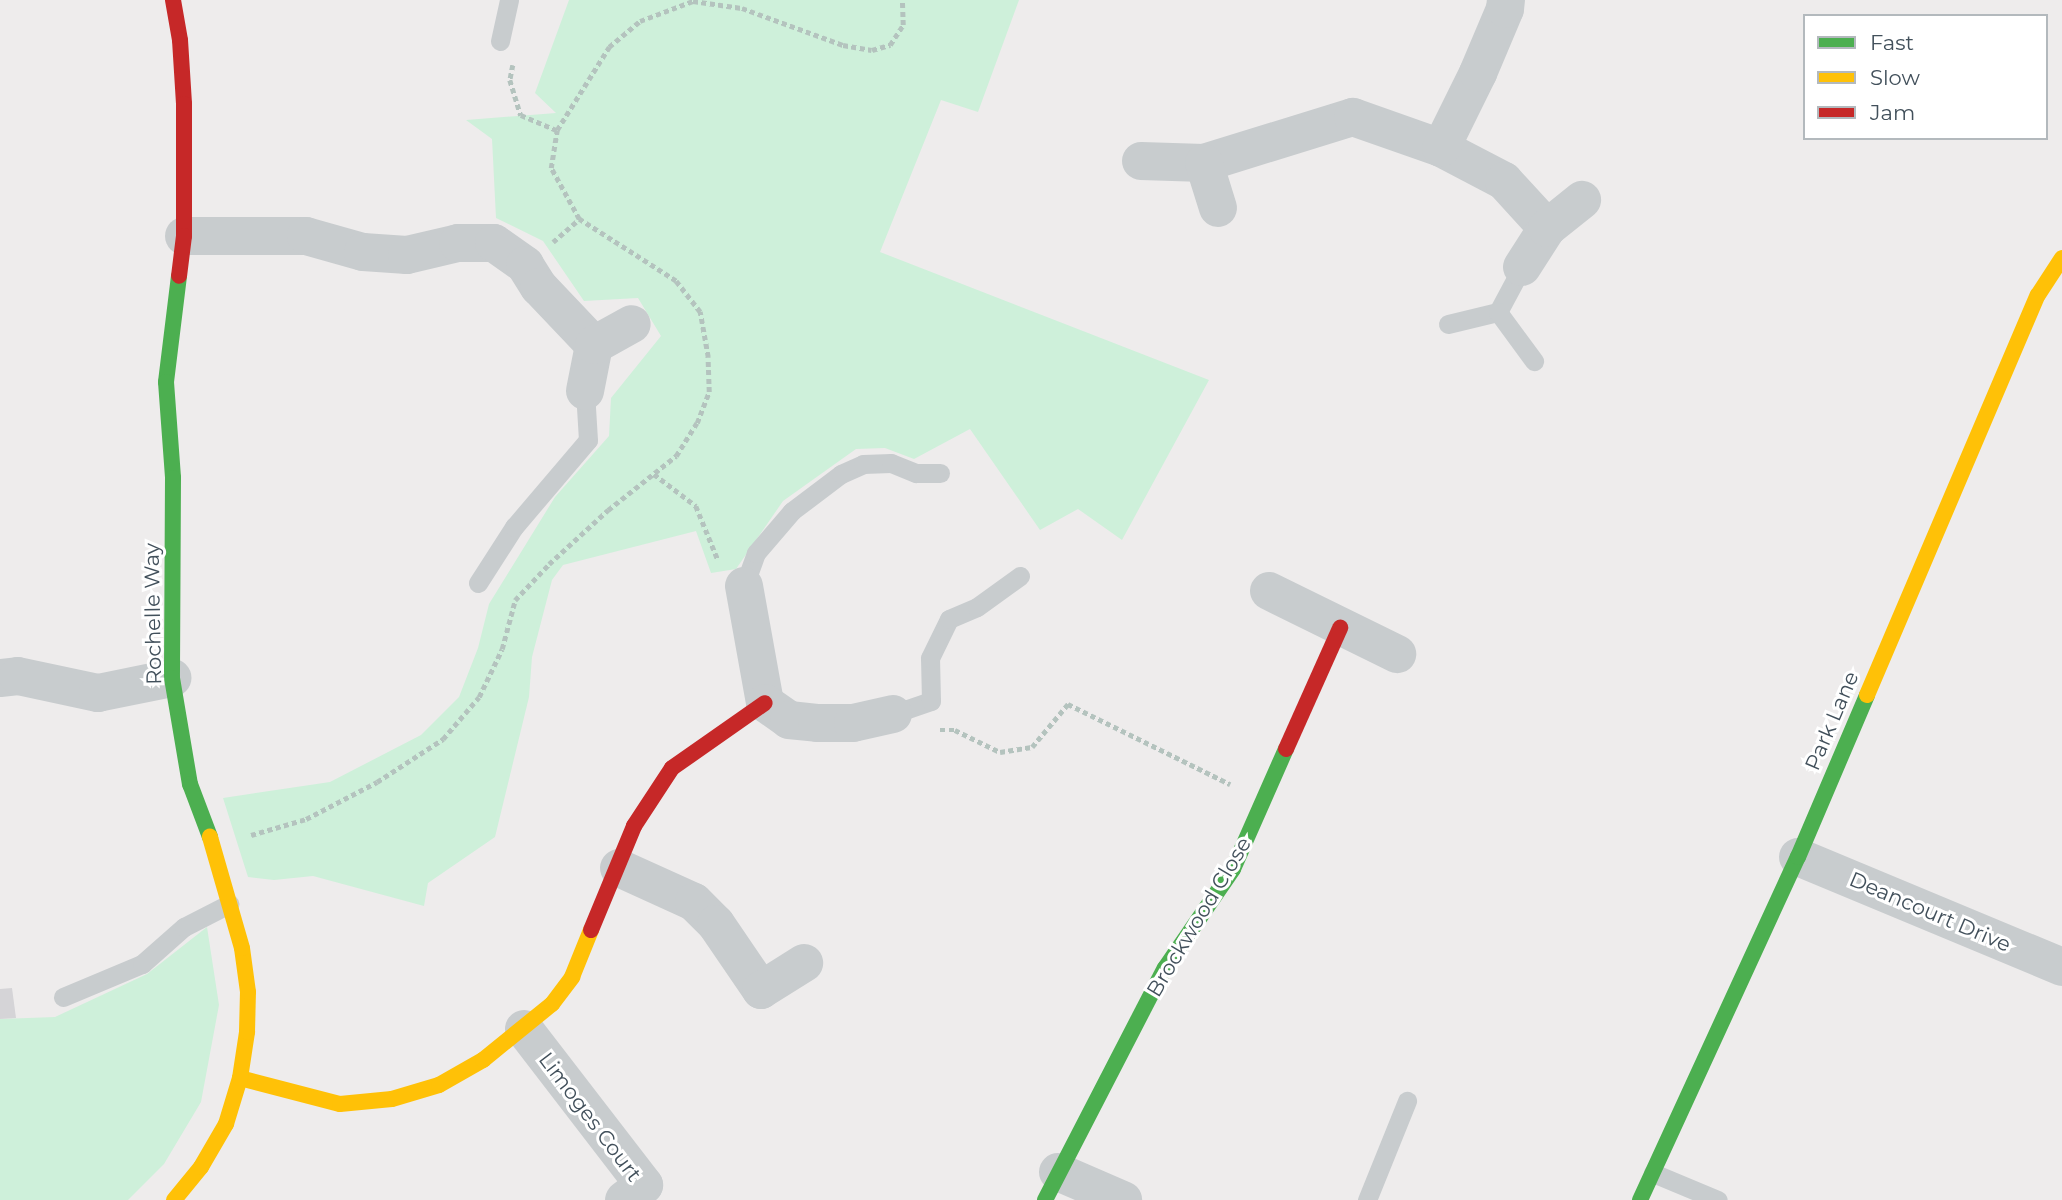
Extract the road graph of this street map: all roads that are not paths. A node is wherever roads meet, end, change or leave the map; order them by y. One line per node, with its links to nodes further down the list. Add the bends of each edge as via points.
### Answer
1 (173, 0): 11 (street, Rochelle Way, via 184,104)
2 (509, 0): 4 (lane)
3 (1506, 0): 5 (street, via 1478,73)
4 (500, 41)
5 (1441, 148): 7 (street, via 1353,117); 10 (street, via 1504,181)
6 (1141, 161): 7 (street)
7 (1204, 163): 9 (street)
8 (1582, 200): 10 (street)
9 (1218, 208)
10 (1547, 228): 13 (street)
11 (184, 236): 17 (street, via 306,236 363,252 407,255 457,243 494,243 525,265 539,287); 28 (street, Rochelle Way, via 166,382 173,478)
12 (2062, 258): 31 (street, Park Lane, via 2038,295)
13 (1522, 267): 14 (lane)
14 (1498, 312): 16 (lane); 18 (lane)
15 (632, 324): 17 (street)
16 (1448, 324)
17 (594, 345): 19 (street)
18 (1534, 361)
19 (585, 391): 22 (lane, via 588,440 514,527)
20 (940, 473): 23 (lane, via 916,473 891,463 863,464 841,474 792,511 756,553)
21 (1020, 576): 30 (lane, via 977,607 949,619 930,658 931,701)
22 (478, 583)
23 (744, 586): 29 (street)
24 (1269, 591): 25 (street)
25 (1340, 628): 26 (street); 41 (street, Brockwood Close, via 1233,869 1165,968)
26 (1397, 654)
27 (0, 678): 28 (street, via 18,676 98,693)
28 (172, 678): 33 (street, Rochelle Way, via 190,784)
29 (765, 703): 30 (street, via 789,720 817,723 853,723); 32 (street, via 672,768 634,826)
30 (893, 714)
31 (1798, 857): 35 (street, Deancourt Drive); 40 (street, Park Lane)
32 (619, 868): 34 (street, via 694,902 716,924 761,990); 37 (street, via 572,977 552,1004)
33 (229, 904): 36 (lane, via 184,927 142,964); 38 (street, Rochelle Way, via 248,992)
34 (804, 963)
35 (2062, 967)
36 (64, 997)
37 (524, 1029): 38 (street, via 439,1085 392,1100 340,1104); 43 (street, Limoges Court, via 644,1185)
38 (240, 1078): 42 (street, Rochelle Way, via 226,1124 201,1167)
39 (1407, 1101): 45 (lane)
40 (1653, 1173): 46 (street, Park Lane); 47 (lane)
41 (1051, 1186): 44 (street)
42 (174, 1200)
43 (624, 1200)
44 (1123, 1200)
45 (1367, 1200)
46 (1640, 1200)
47 (1718, 1200)

